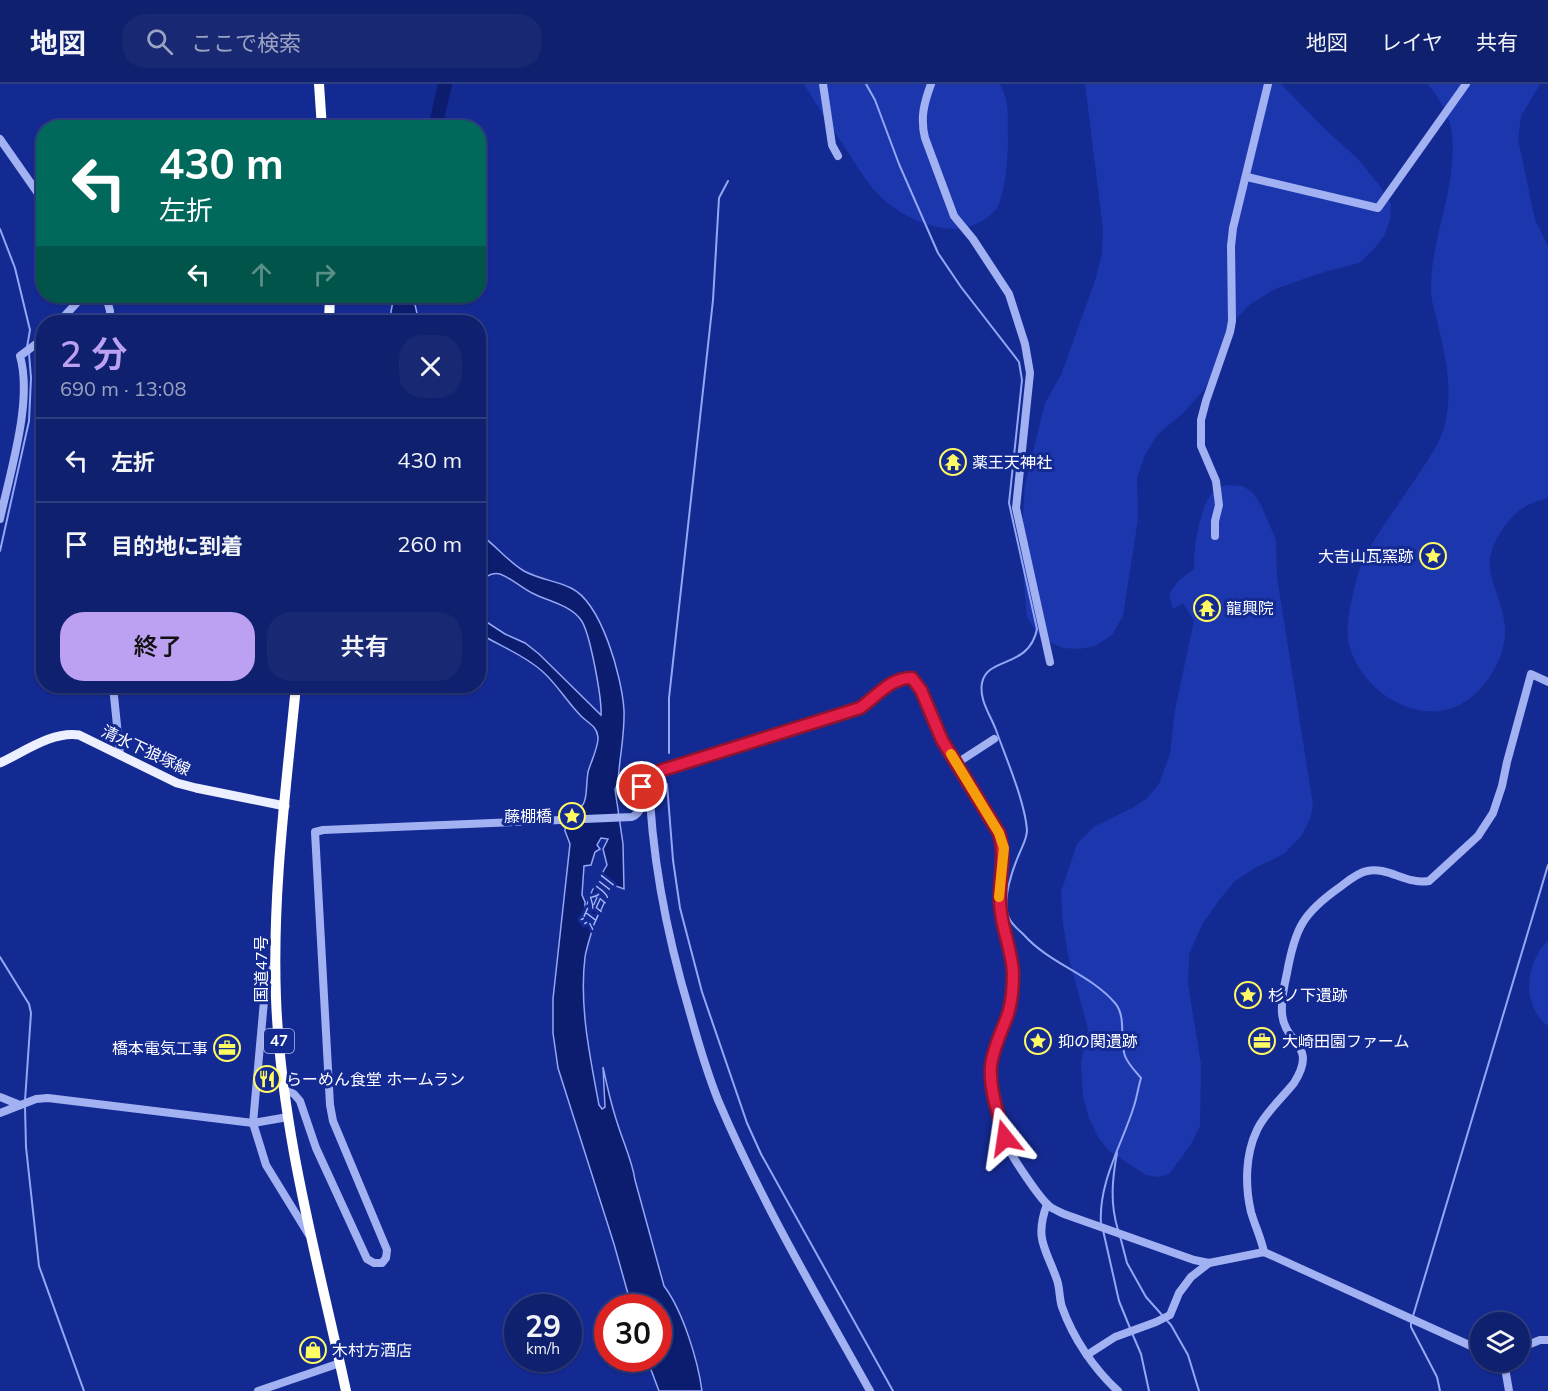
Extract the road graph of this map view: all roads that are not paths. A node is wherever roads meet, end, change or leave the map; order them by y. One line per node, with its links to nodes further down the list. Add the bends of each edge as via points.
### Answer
1 (319, 84): 6 (highway)
2 (823, 84): 8 (street, via 832,145)
3 (931, 84): 16 (street, via 924,104 925,138 954,216 1009,294 1025,344 1030,373 1016,508)
4 (1268, 84): 9 (street)
5 (1466, 84): 9 (street, via 1378,208)
6 (321, 120)
7 (0, 139): 10 (street)
8 (838, 156)
9 (1247, 177): 15 (street, via 1231,246 1230,332 1201,420 1200,446 1216,482 1218,497)
10 (36, 191)
11 (77, 303): 12 (street)
12 (65, 315)
13 (36, 344): 14 (street, via 20,356 25,392)
14 (0, 519)
15 (1215, 537)
16 (1050, 662)
17 (1548, 682): 35 (street, via 1532,674 1502,786 1493,813 1479,836 1430,881 1412,881 1376,870 1357,875 1319,902 1295,936 1282,1016 1304,1058 1294,1083 1257,1130 1248,1162 1251,1213)
18 (114, 693): 21 (street)
19 (295, 693): 25 (highway, 国道47号 / 47)
20 (994, 739): 23 (street)
21 (120, 755): 22 (main road, 清水下狼塚線, via 79,735 68,734); 25 (main road, 清水下狼塚線, via 177,783)
22 (0, 763)
23 (957, 763): 24 (street, via 942,740 921,690 912,678 906,677 885,687 860,708); 33 (street, via 1004,848 1000,905 1010,949 1012,982 1009,1011 993,1057 991,1080 1010,1151)
24 (649, 776): 27 (street, via 642,787 641,810 632,818 317,830 314,835 330,1105 333,1121 387,1250 382,1263 368,1259 316,1148 300,1101); 45 (street, via 659,885 679,976 717,1097 755,1182)
25 (285, 806): 26 (highway, 国道47号 / 47)
26 (276, 959): 27 (highway, 国道47号 / 47); 32 (street, via 265,990)
27 (284, 1089): 31 (highway, 国道47号 / 47)
28 (0, 1097): 29 (street)
29 (24, 1103): 30 (street); 32 (street, via 65,1099)
30 (0, 1113)
31 (288, 1118): 32 (street); 34 (highway, 国道47号 / 47)
32 (253, 1123): 34 (street, via 266,1166)
33 (1047, 1204): 36 (street, via 1064,1214); 40 (street, via 1042,1241 1063,1309)
34 (312, 1239): 41 (highway, 国道47号 / 47)
35 (1264, 1252): 36 (street); 39 (street)
36 (1209, 1263): 40 (street, via 1185,1285 1169,1315 1115,1337)
37 (1548, 1340): 38 (street)
38 (1530, 1344)
39 (1470, 1345)
40 (1087, 1355): 46 (street)
41 (340, 1364): 43 (street); 44 (highway, 国道47号 / 47)
42 (1506, 1372): 47 (street)
43 (258, 1391)
44 (346, 1391)
45 (870, 1391)
46 (1118, 1391)
47 (1509, 1391)

